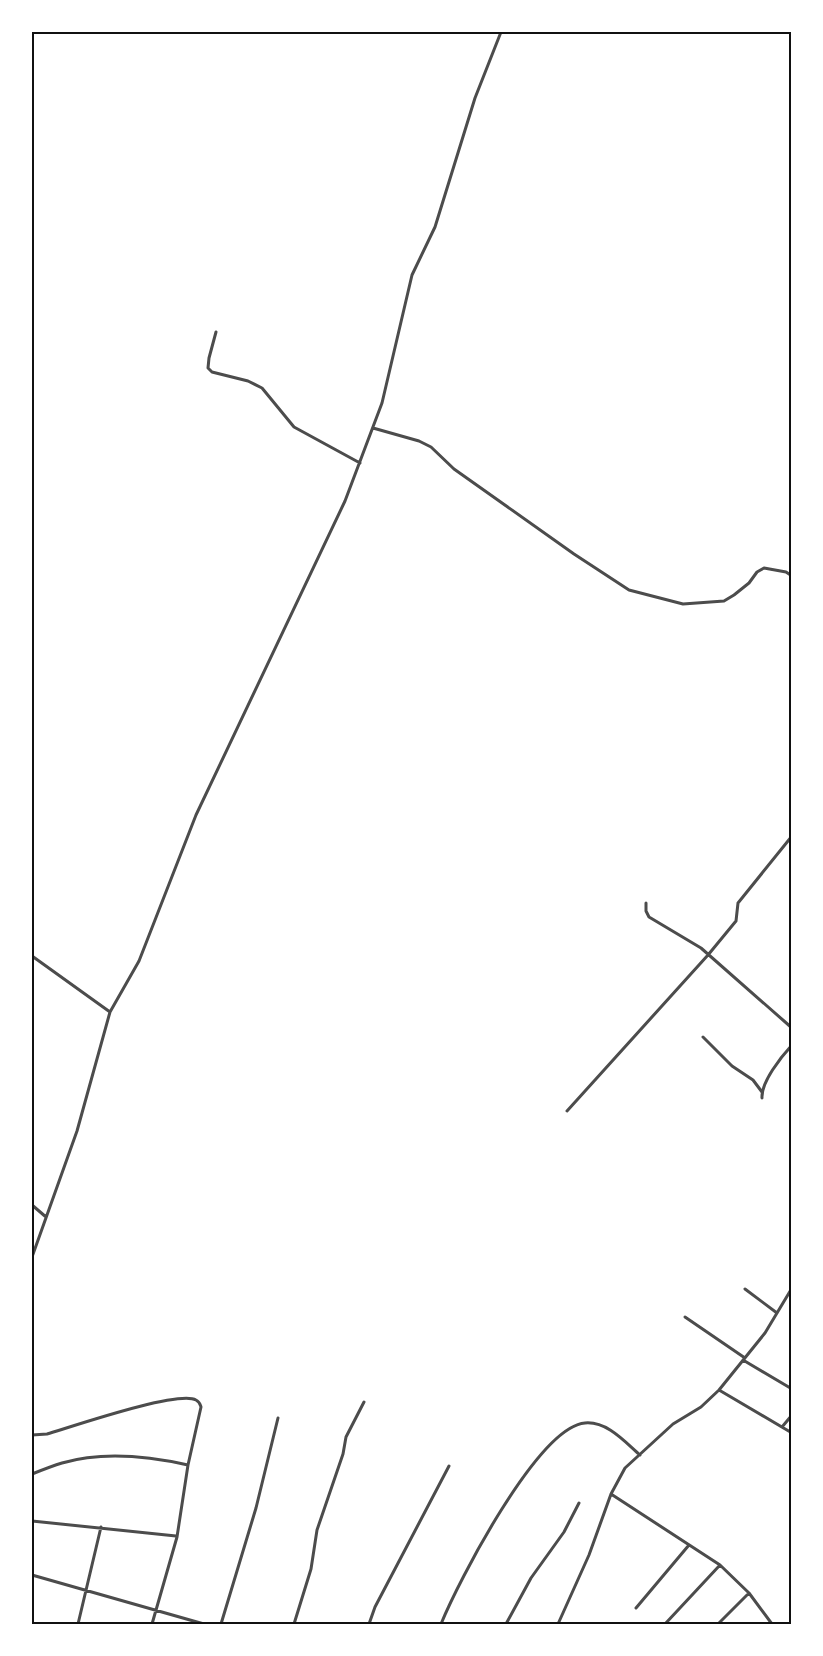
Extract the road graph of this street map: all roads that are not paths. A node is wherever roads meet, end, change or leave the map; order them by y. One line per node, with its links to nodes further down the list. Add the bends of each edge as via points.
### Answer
1 (501, 32): 3 (street, via 475,98 435,227 412,274)
2 (216, 333): 4 (street, via 209,358 208,368 212,372 262,388 294,428)
3 (373, 428): 4 (street); 5 (street, via 431,447 454,469 629,590 683,604 724,601 764,568)
4 (360, 463): 10 (street, via 196,815 139,961)
5 (792, 576)
6 (792, 836): 9 (street, via 738,903 736,921)
7 (646, 903): 9 (street, via 649,916)
8 (32, 956): 10 (street)
9 (708, 956): 11 (street); 16 (street)
10 (110, 1012): 18 (street, via 77,1131)
11 (792, 1028)
12 (703, 1037): 14 (street)
13 (792, 1045): 14 (street, via 778,1061)
14 (762, 1092): 15 (street)
15 (762, 1098)
16 (567, 1111)
17 (32, 1205): 18 (street)
18 (46, 1217): 19 (street)
19 (32, 1257)
20 (792, 1288): 22 (street)
21 (745, 1289): 24 (street)
22 (787, 1296): 23 (street); 24 (street)
23 (792, 1298)
24 (777, 1313): 26 (street)
25 (685, 1317): 26 (street)
26 (744, 1359): 27 (street); 28 (street)
27 (792, 1389)
28 (719, 1390): 32 (street); 35 (street)
29 (364, 1402): 55 (street, via 346,1437 317,1530 311,1569)
30 (792, 1415): 32 (street)
31 (278, 1418): 54 (street)
32 (782, 1427): 33 (street)
33 (792, 1432)
34 (32, 1435): 36 (street, via 147,1405 194,1399 201,1407)
35 (640, 1455): 39 (street, via 625,1468); 57 (street, via 599,1424 573,1426 515,1487 454,1592)
36 (188, 1465): 38 (street, via 135,1456 88,1458 63,1462); 43 (street)
37 (449, 1466): 56 (street)
38 (32, 1474)
39 (611, 1494): 44 (street); 59 (street)
40 (579, 1503): 58 (street)
41 (32, 1521): 42 (street)
42 (101, 1527): 43 (street); 47 (street)
43 (177, 1537): 50 (street)
44 (689, 1545): 45 (street); 49 (street)
45 (720, 1565): 48 (street); 60 (street)
46 (32, 1575): 47 (street)
47 (86, 1591): 50 (street); 51 (street)
48 (749, 1593): 61 (street); 62 (street)
49 (636, 1608)
50 (156, 1610): 52 (street); 53 (street)
51 (78, 1624)
52 (152, 1624)
53 (204, 1624)
54 (221, 1624)
55 (294, 1624)
56 (369, 1624)
57 (441, 1624)
58 (506, 1624)
59 (558, 1624)
60 (665, 1624)
61 (718, 1624)
62 (772, 1624)

